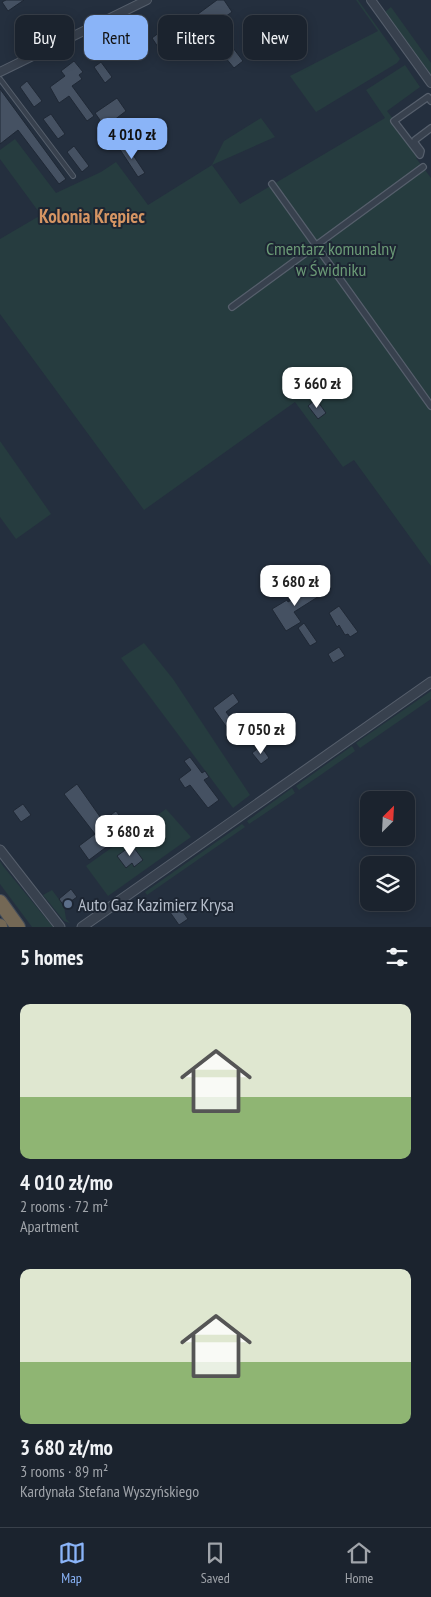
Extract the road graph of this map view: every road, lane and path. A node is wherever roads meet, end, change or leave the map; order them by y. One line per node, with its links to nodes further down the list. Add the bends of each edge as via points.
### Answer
1 (147, 0): 3 (street)
2 (371, 0): 5 (street)
3 (0, 72)
4 (0, 79): 9 (lane)
5 (431, 83)
6 (431, 101): 7 (street, via 428,97 394,121 420,155 416,140)
7 (431, 128)
8 (423, 167): 11 (street)
9 (73, 176)
10 (272, 184): 11 (street)
11 (315, 247): 12 (street); 13 (street)
12 (232, 307)
13 (431, 406)
14 (431, 682): 19 (street)
15 (0, 850): 18 (street)
16 (0, 902): 17 (highway)
17 (18, 927)
18 (60, 927)
19 (82, 927)

